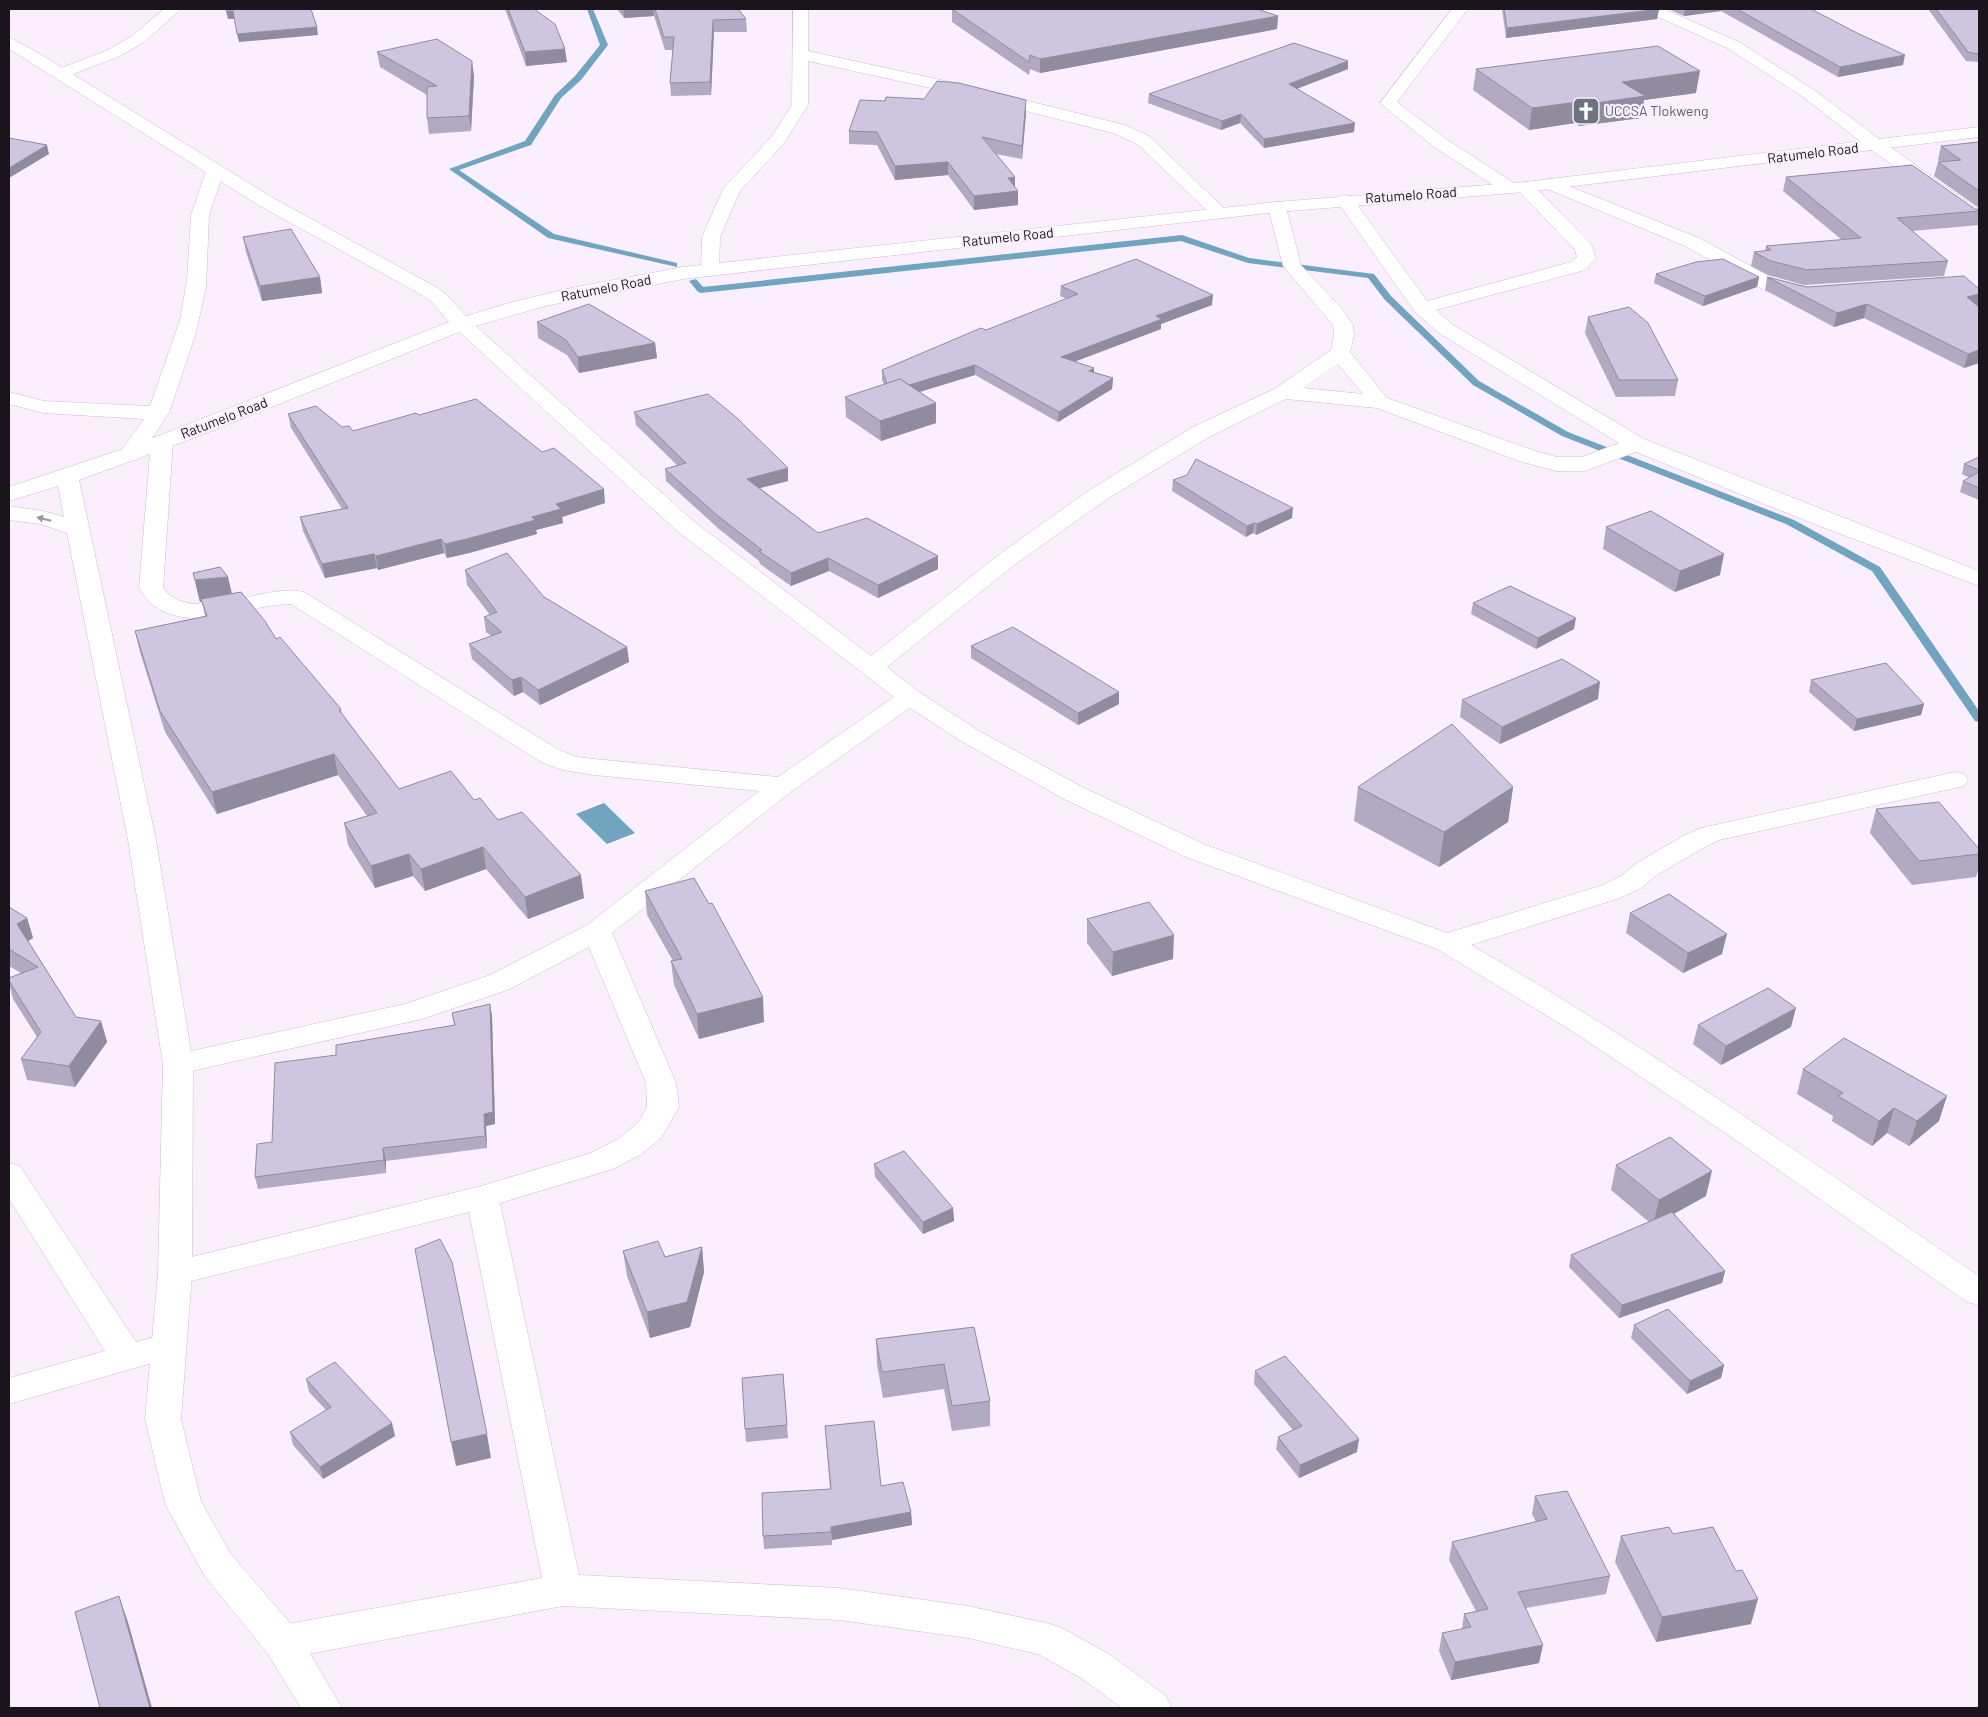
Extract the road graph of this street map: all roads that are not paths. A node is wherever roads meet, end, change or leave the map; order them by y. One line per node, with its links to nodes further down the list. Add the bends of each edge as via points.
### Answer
1 (173, 9): 7 (street, via 138,39 114,53)
2 (800, 9): 6 (street)
3 (1460, 9): 12 (street, via 1388,103 1440,143)
4 (1652, 9): 9 (street, via 1733,45 1808,93)
5 (9, 42): 7 (street)
6 (800, 54): 15 (street, via 964,90 1127,132 1143,140); 17 (street, via 800,106 778,139 732,189 711,237)
7 (62, 73): 10 (street)
8 (1979, 132): 9 (street, Ratumelo Road)
9 (1876, 145): 11 (street, Ratumelo Road); 16 (street)
10 (215, 171): 20 (street, via 428,291 439,298); 25 (street, via 203,199 198,222 196,288 188,326)
11 (1552, 184): 12 (street, Ratumelo Road); 18 (street, via 1693,242 1773,287 1788,292)
12 (1518, 188): 13 (street, Ratumelo Road); 19 (street, via 1584,248 1587,258 1578,266)
13 (1345, 200): 14 (street, Ratumelo Road); 19 (street)
14 (1277, 207): 15 (street, Ratumelo Road); 21 (street, via 1292,266 1336,313 1343,325)
15 (1220, 213): 17 (street, Ratumelo Road)
16 (1979, 218)
17 (710, 270): 20 (street, Ratumelo Road, via 608,286)
18 (1823, 292)
19 (1422, 308): 27 (street, via 1446,329)
20 (462, 324): 26 (street, Ratumelo Road); 34 (street, via 684,525)
21 (1340, 353): 22 (street); 24 (street)
22 (1283, 392): 24 (street); 34 (street, via 1201,432 1099,494 1009,558)
23 (9, 398): 25 (street, via 43,407)
24 (1380, 402): 27 (street, via 1556,464 1585,464)
25 (158, 413): 28 (street)
26 (162, 442): 28 (street, Ratumelo Road); 37 (street, via 151,588 155,597 164,604 199,612 286,597 298,598 550,756 594,767)
27 (1636, 444): 33 (street)
28 (129, 454): 29 (street, Ratumelo Road)
29 (67, 477): 30 (street, Ratumelo Road); 32 (street)
30 (9, 494)
31 (9, 512): 32 (street, one-way to 31)
32 (78, 529): 40 (street, via 142,840)
33 (1979, 579)
34 (871, 668): 35 (street)
35 (910, 697): 37 (street); 39 (street, via 970,736 1073,793 1196,851)
36 (1955, 780): 39 (street, via 1711,834 1610,892)
37 (783, 784): 38 (street)
38 (597, 931): 40 (street, via 500,982 411,1012); 42 (street, via 661,1082 663,1107 650,1130 629,1147 602,1161)
39 (1447, 943): 44 (street, via 1580,1022 1738,1126)
40 (178, 1064): 43 (street)
41 (9, 1174): 46 (street)
42 (482, 1197): 43 (street); 48 (street)
43 (175, 1273): 45 (street)
44 (1979, 1293)
45 (168, 1346): 46 (street); 49 (street, via 163,1420 184,1503 217,1564)
46 (127, 1357): 47 (street)
47 (9, 1390)
48 (563, 1590): 49 (street); 51 (street, via 839,1604 968,1622 1046,1639 1095,1666)
49 (282, 1642): 50 (street)
50 (322, 1708)
51 (1152, 1708)

